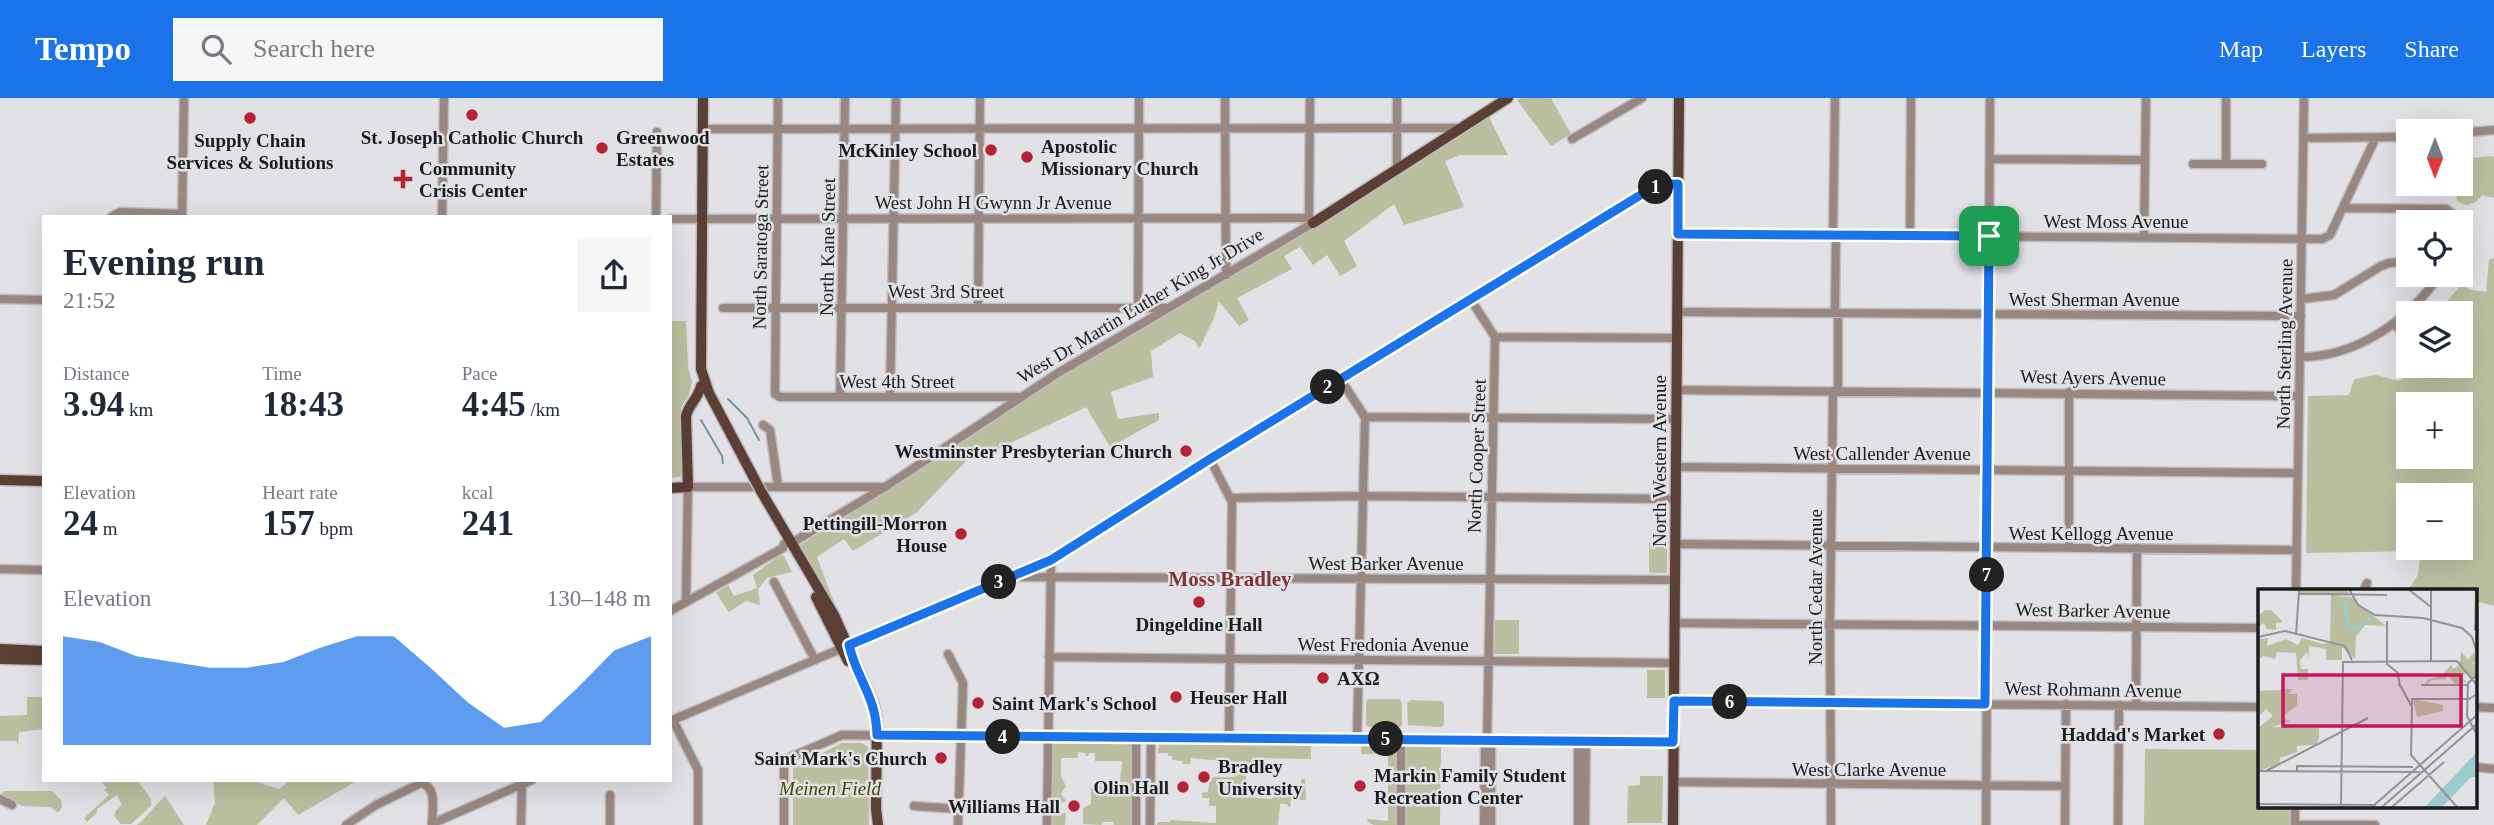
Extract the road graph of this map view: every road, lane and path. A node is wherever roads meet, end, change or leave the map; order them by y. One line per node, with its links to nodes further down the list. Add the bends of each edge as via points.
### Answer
1 (184, 98): 48 (street)
2 (444, 98): 49 (street)
3 (703, 98): 26 (main road)
4 (778, 98): 27 (street, North Saratoga Street)
5 (845, 98): 28 (street, North Kane Street)
6 (896, 98): 21 (street)
7 (980, 98): 22 (street)
8 (1139, 98): 29 (street)
9 (1225, 98): 23 (street)
10 (1310, 98): 30 (street)
11 (1397, 98): 24 (street)
12 (1508, 98): 25 (main road, West Dr Martin Luther King Jr Drive)
13 (1642, 98): 36 (street)
14 (1679, 98): 44 (main road, North Western Avenue)
15 (1835, 98): 61 (street, North Cedar Avenue)
16 (1911, 98): 62 (street)
17 (1990, 98): 38 (street)
18 (2146, 98): 39 (street)
19 (2226, 98): 41 (street)
20 (2304, 98): 34 (street, North Sterling Avenue)
21 (895, 128): 22 (street); 28 (street); 55 (street)
22 (980, 128): 29 (street); 56 (street)
23 (1226, 128): 29 (street); 30 (street); 52 (street)
24 (1397, 128): 25 (street); 30 (street); 43 (street)
25 (1458, 128): 43 (main road, West Dr Martin Luther King Jr Drive)
26 (702, 129): 27 (street); 58 (main road)
27 (778, 129): 28 (street); 53 (street, North Saratoga Street)
28 (845, 129): 54 (street, North Kane Street)
29 (1139, 129): 51 (street)
30 (1310, 129): 59 (street)
31 (2494, 130): 33 (street)
32 (657, 132): 50 (street)
33 (2473, 132)
34 (2304, 138): 37 (street); 65 (street, North Sterling Avenue)
35 (2396, 138): 37 (street)
36 (1572, 139)
37 (2375, 139): 45 (street, West Moss Avenue)
38 (1990, 159): 39 (street); 63 (street)
39 (2145, 160): 64 (street)
40 (2193, 164): 41 (street)
41 (2226, 164): 42 (street)
42 (2262, 164)
43 (1397, 169): 59 (main road, West Dr Martin Luther King Jr Drive)
44 (1678, 184): 60 (main road, North Western Avenue); 72 (street, via 1652,189)
45 (2344, 208): 46 (street); 65 (street, West Moss Avenue, via 2326,238)
46 (2448, 210)
47 (115, 215): 48 (street)
48 (182, 215)
49 (442, 215)
50 (656, 215)
51 (1139, 217): 52 (street, West John H Gwynn Jr Avenue); 56 (street, West John H Gwynn Jr Avenue); 75 (street)
52 (1225, 217): 59 (street, West John H Gwynn Jr Avenue); 67 (street)
53 (776, 218): 54 (street, West John H Gwynn Jr Avenue); 58 (street, West John H Gwynn Jr Avenue); 77 (street, North Saratoga Street)
54 (844, 218): 55 (street, West John H Gwynn Jr Avenue); 78 (street, North Kane Street)
55 (893, 218): 56 (street, West John H Gwynn Jr Avenue); 73 (street)
56 (979, 218): 74 (street)
57 (672, 219): 58 (street, West John H Gwynn Jr Avenue)
58 (701, 219): 83 (main road)
59 (1311, 220): 67 (street, West Dr Martin Luther King Jr Drive)
60 (1678, 234): 61 (street, West Moss Avenue); 80 (main road, North Western Avenue)
61 (1834, 235): 62 (street, West Moss Avenue); 81 (street, North Cedar Avenue)
62 (1910, 235): 63 (street, West Moss Avenue)
63 (1989, 236): 64 (street, West Moss Avenue); 82 (street)
64 (2144, 237): 65 (street, West Moss Avenue)
65 (2303, 239): 70 (street, North Sterling Avenue)
66 (2396, 263): 70 (street, via 2381,266 2334,295)
67 (1226, 275): 79 (street, West Dr Martin Luther King Jr Drive)
68 (2430, 287): 85 (street)
69 (0, 299): 71 (street)
70 (2301, 299): 84 (street, North Sterling Avenue)
71 (42, 300)
72 (1471, 300): 87 (street); 90 (street)
73 (892, 307): 74 (street, West 3rd Street); 78 (street, West 3rd Street); 99 (street)
74 (978, 307): 75 (street, West 3rd Street)
75 (1138, 307): 79 (street, West 3rd Street)
76 (723, 308): 77 (street, West 3rd Street)
77 (774, 308): 78 (street, West 3rd Street); 96 (street, North Saratoga Street)
78 (842, 308): 98 (street, North Kane Street)
79 (1169, 308): 100 (street, West Dr Martin Luther King Jr Drive)
80 (1678, 312): 81 (street, West Sherman Avenue); 88 (main road, North Western Avenue)
81 (1837, 313): 82 (street, West Sherman Avenue); 93 (street, North Cedar Avenue)
82 (1988, 314): 84 (street, West Sherman Avenue); 94 (street)
83 (700, 316): 91 (main road, via 696,359); 114 (main road, via 703,378)
84 (2301, 316): 89 (street, North Sterling Avenue)
85 (2393, 324): 86 (street); 89 (street, via 2337,351)
86 (2396, 326)
87 (1495, 337): 88 (street); 104 (street, North Cooper Street)
88 (1677, 338): 92 (main road, North Western Avenue)
89 (2301, 357): 97 (street, North Sterling Avenue)
90 (1340, 380): 103 (street); 107 (street)
91 (701, 386): 101 (main road); 102 (main road)
92 (1677, 390): 93 (street, West Ayers Avenue); 105 (main road, North Western Avenue)
93 (1835, 391): 94 (street, West Ayers Avenue); 109 (street, North Cedar Avenue)
94 (1988, 391): 95 (street, West Ayers Avenue); 110 (street)
95 (2070, 392): 97 (street, West Ayers Avenue); 111 (street)
96 (775, 395): 98 (street, West 4th Street)
97 (2299, 396): 112 (street, North Sterling Avenue)
98 (840, 397): 99 (street, West 4th Street)
99 (890, 397): 100 (street, West 4th Street)
100 (1019, 397): 118 (street, West Dr Martin Luther King Jr Drive)
101 (695, 401): 102 (main road); 117 (main road, via 688,409 685,428)
102 (708, 401): 114 (main road)
103 (1364, 417): 104 (street); 120 (street)
104 (1493, 418): 105 (street); 122 (street, North Cooper Street)
105 (1677, 419): 108 (main road, North Western Avenue)
106 (763, 425): 116 (street, via 770,430)
107 (1210, 459): 121 (street); 131 (street)
108 (1676, 467): 109 (street, West Callender Avenue); 123 (main road, North Western Avenue)
109 (1832, 468): 110 (street, West Callender Avenue); 126 (street, North Cedar Avenue)
110 (1988, 469): 111 (street, West Callender Avenue); 127 (street)
111 (2069, 470): 112 (street, West Callender Avenue); 128 (street)
112 (2297, 474): 130 (street, North Sterling Avenue)
113 (0, 480): 115 (main road)
114 (752, 480): 124 (main road, bridge)
115 (42, 481)
116 (778, 486): 117 (street); 118 (street)
117 (688, 487): 119 (main road); 142 (street)
118 (885, 487): 124 (street, West Dr Martin Luther King Jr Drive)
119 (672, 488)
120 (1362, 496): 121 (street); 122 (street); 137 (street)
121 (1231, 498): 136 (street)
122 (1491, 498): 123 (street); 138 (street, North Cooper Street)
123 (1676, 499): 125 (main road, North Western Avenue)
124 (787, 544): 142 (street, West Dr Martin Luther King Jr Drive); 149 (main road)
125 (1675, 544): 126 (street, West Kellogg Avenue); 139 (main road, North Western Avenue)
126 (1830, 546): 127 (street, West Kellogg Avenue); 145 (street, North Cedar Avenue)
127 (1987, 547): 128 (street, West Kellogg Avenue); 146 (street)
128 (2069, 548): 129 (street, West Kellogg Avenue)
129 (2137, 548): 130 (street, West Kellogg Avenue); 147 (street)
130 (2297, 550): 141 (street, North Sterling Avenue)
131 (1051, 560): 134 (street); 135 (street)
132 (0, 569): 133 (street)
133 (42, 570)
134 (1012, 577): 135 (street, West Barker Avenue); 149 (street)
135 (1051, 577): 136 (street, West Barker Avenue); 153 (street)
136 (1231, 578): 137 (street, West Barker Avenue); 155 (street)
137 (1360, 579): 138 (street, West Barker Avenue); 156 (street)
138 (1489, 579): 139 (street, West Barker Avenue); 159 (street, North Cooper Street)
139 (1676, 580): 144 (main road, North Western Avenue)
140 (774, 582): 158 (street)
141 (2296, 589)
142 (686, 601): 143 (street, West Dr Martin Luther King Jr Drive)
143 (672, 610)
144 (1675, 623): 145 (street, West Barker Avenue); 160 (main road, North Western Avenue)
145 (1829, 624): 146 (street, West Barker Avenue); 162 (street, North Cedar Avenue)
146 (1986, 625): 147 (street, West Barker Avenue); 163 (street)
147 (2137, 626): 148 (street, West Barker Avenue); 166 (street)
148 (2258, 628)
149 (845, 647): 158 (street); 171 (main road, via 874,707)
150 (0, 649): 151 (main road)
151 (42, 650)
152 (948, 654): 172 (street, via 962,679)
153 (1049, 657): 155 (street, West Fredonia Avenue); 173 (street)
154 (0, 659): 157 (main road)
155 (1230, 659): 156 (street, West Fredonia Avenue); 176 (street)
156 (1359, 659): 159 (street, West Fredonia Avenue); 177 (street)
157 (42, 660)
158 (815, 660): 170 (street)
159 (1488, 661): 160 (street, West Fredonia Avenue); 181 (street, North Cooper Street)
160 (1674, 663): 161 (main road, North Western Avenue)
161 (1674, 701): 162 (street, West Rohmann Avenue); 180 (main road, North Western Avenue)
162 (1831, 702): 163 (street, West Rohmann Avenue); 187 (street, North Cedar Avenue)
163 (1985, 704): 164 (street, West Rohmann Avenue); 188 (street)
164 (2066, 704): 165 (street, West Rohmann Avenue); 189 (street)
165 (2119, 705): 166 (street, West Rohmann Avenue); 215 (street)
166 (2136, 705): 167 (street, West Rohmann Avenue)
167 (2258, 707)
168 (2476, 708): 169 (street)
169 (2494, 708)
170 (672, 721): 200 (street, via 699,771)
171 (877, 735): 172 (street); 201 (street, via 842,735 783,760); 202 (main road)
172 (960, 737): 173 (street); 194 (street)
173 (1048, 738): 174 (street); 204 (street)
174 (1136, 738): 175 (street); 205 (street)
175 (1151, 738): 176 (street); 206 (street)
176 (1228, 739): 177 (street)
177 (1357, 739): 178 (street)
178 (1401, 740): 181 (street); 196 (street)
179 (1582, 740): 180 (street); 181 (street); 209 (street); 210 (street)
180 (1673, 742): 185 (main road, North Western Avenue)
181 (1488, 743): 207 (street, North Cooper Street); 208 (street, North Cooper Street, via 1492,747)
182 (2476, 767): 183 (street)
183 (2494, 769)
184 (528, 782): 186 (street)
185 (1673, 782): 187 (street, West Clarke Avenue); 211 (main road, North Western Avenue)
186 (522, 785): 195 (street); 198 (street)
187 (1831, 785): 188 (street, West Clarke Avenue); 212 (street, North Cedar Avenue)
188 (1986, 785): 189 (street, West Clarke Avenue); 213 (street)
189 (2065, 786): 214 (street)
190 (610, 795): 199 (street)
191 (0, 799): 192 (street)
192 (12, 806)
193 (914, 806): 194 (street)
194 (958, 809): 203 (street)
195 (432, 823): 197 (street, via 432,793 426,784 418,784)
196 (1401, 824)
197 (346, 825)
198 (521, 825)
199 (610, 825)
200 (698, 825)
201 (784, 825)
202 (878, 825)
203 (958, 825)
204 (1047, 825)
205 (1136, 825)
206 (1150, 825)
207 (1484, 825)
208 (1491, 825)
209 (1578, 825)
210 (1585, 825)
211 (1673, 825)
212 (1831, 825)
213 (1986, 825)
214 (2065, 825)
215 (2118, 825)
216 (2295, 825): 217 (street)
217 (2375, 825)

